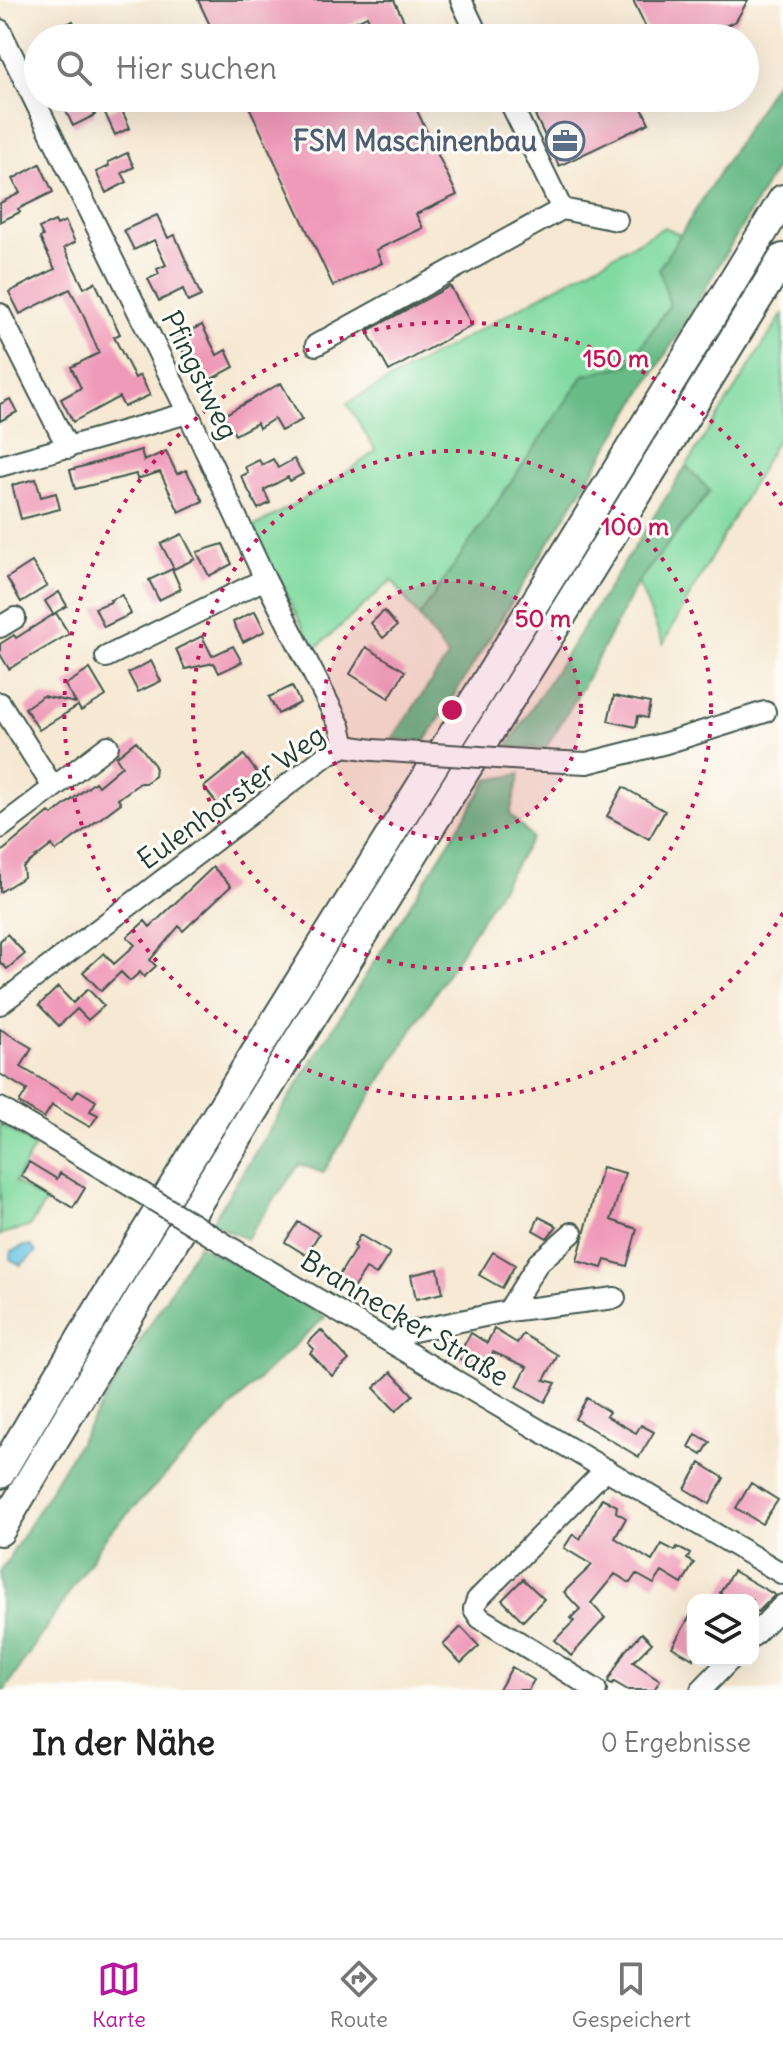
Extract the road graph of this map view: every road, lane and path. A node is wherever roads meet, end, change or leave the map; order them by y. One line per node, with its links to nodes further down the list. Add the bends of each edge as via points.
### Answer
1 (461, 0): 2 (street)
2 (472, 24)
3 (0, 30): 4 (street, Pfingstweg)
4 (24, 79)
5 (40, 112): 13 (street, Pfingstweg)
6 (515, 112): 8 (street)
7 (783, 199): 31 (highway, via 126,1261)
8 (562, 209): 9 (street); 12 (street)
9 (617, 220)
10 (783, 258): 32 (highway)
11 (0, 314): 14 (street)
12 (316, 345)
13 (188, 413): 14 (street); 16 (street, Pfingstweg)
14 (68, 448): 15 (street)
15 (0, 466)
16 (265, 579): 17 (street); 21 (street, Pfingstweg, via 340,726)
17 (106, 657)
18 (0, 703): 22 (street)
19 (765, 712): 21 (street, Eulenhorster Weg, bridge, via 587,763)
20 (108, 746): 22 (street)
21 (345, 746): 24 (street, Eulenhorster Weg)
22 (53, 787): 23 (street)
23 (0, 828)
24 (0, 1004)
25 (0, 1108): 29 (street, Brannecker Straße, bridge)
26 (572, 1233): 28 (street, via 538,1263)
27 (615, 1298): 28 (street)
28 (508, 1311): 29 (street, via 409,1332)
29 (394, 1342): 30 (street, Brannecker Straße)
30 (606, 1469): 33 (street, Brannecker Straße); 37 (street, via 474,1609 480,1618)
31 (0, 1474)
32 (0, 1531)
33 (783, 1574)
34 (783, 1605): 35 (street)
35 (759, 1630)
36 (724, 1666): 38 (street)
37 (596, 1690)
38 (701, 1690)

